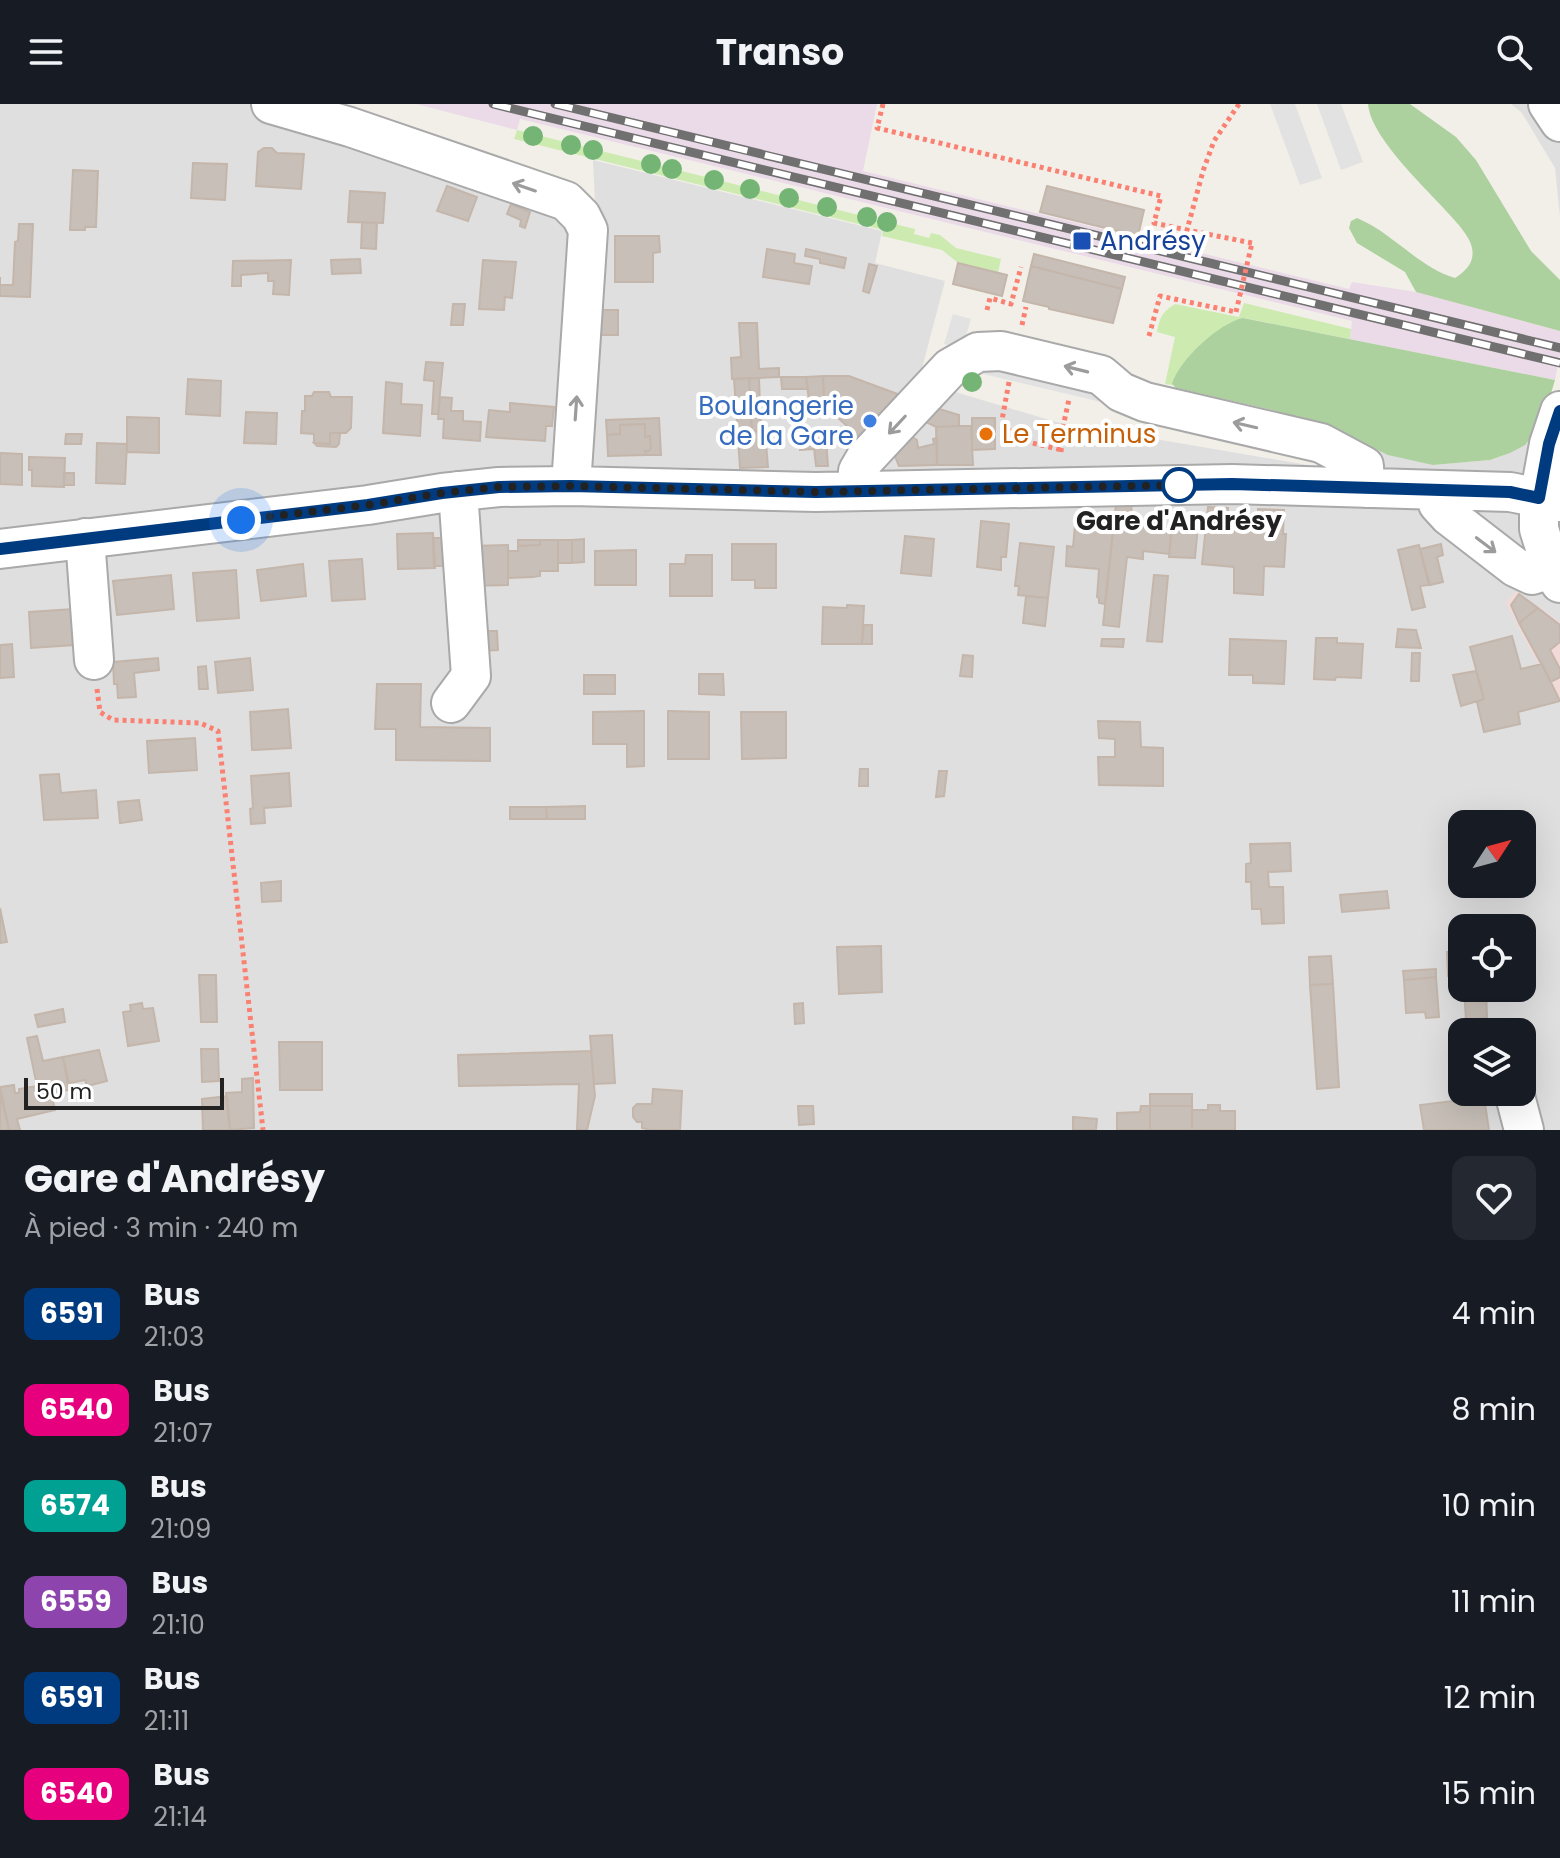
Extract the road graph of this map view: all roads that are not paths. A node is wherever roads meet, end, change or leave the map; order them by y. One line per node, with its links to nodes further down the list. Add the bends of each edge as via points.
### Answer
1 (271, 104): 5 (street, one-way to 1, via 588,230 581,216 566,201)
2 (1548, 104): 3 (street)
3 (1560, 122)
4 (1560, 411): 10 (street, via 1549,444)
5 (571, 486): 7 (street); 8 (street)
6 (1365, 488): 8 (street, via 1232,484); 8 (street, one-way to 8, via 1364,466 1321,443 1145,402 1121,392 1101,375 1001,351 978,352 950,368 865,459); 9 (street)
7 (458, 491): 11 (street); 15 (street, via 471,676)
8 (857, 491)
9 (1434, 491): 10 (street, via 1510,492); 13 (street, one-way to 13, via 1449,516 1515,567 1532,575)
10 (1549, 500): 13 (street, via 1539,529)
11 (85, 538): 12 (street); 14 (street)
12 (0, 549)
13 (1555, 568)
14 (94, 660)
15 (451, 703)
16 (1518, 1106): 17 (street)
17 (1524, 1130)

